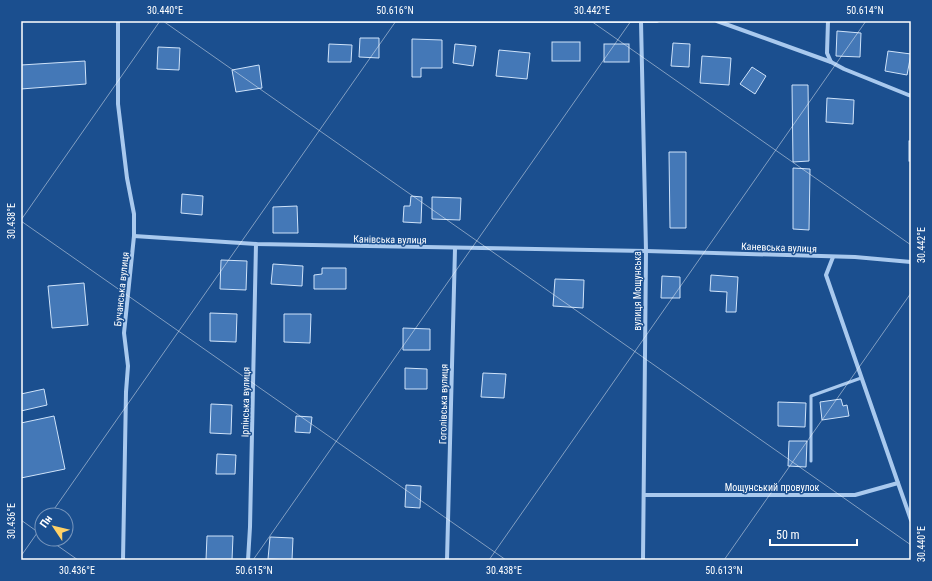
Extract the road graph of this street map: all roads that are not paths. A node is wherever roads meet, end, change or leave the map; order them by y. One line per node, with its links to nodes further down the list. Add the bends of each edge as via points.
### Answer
1 (118, 21): 9 (street, Бучанська вулиця, via 118,104 134,214)
2 (168, 21): 6 (street)
3 (657, 21): 6 (street)
4 (717, 21): 7 (street)
5 (828, 21): 7 (street, via 826,53)
6 (641, 22): 12 (street, вулиця Мощунська)
7 (832, 62): 8 (street)
8 (911, 96)
9 (134, 236): 10 (street, Канівська вулиця); 20 (street, Бучанська вулиця, via 124,333 128,366)
10 (256, 244): 11 (street, Канівська вулиця); 21 (street, Ірпінська вулиця)
11 (455, 249): 12 (street, Канівська вулиця); 22 (street, Гоголівська вулиця)
12 (646, 251): 13 (street, Каневська вулиця); 18 (street, вулиця Мощунська)
13 (833, 257): 14 (street, Каневська вулиця); 15 (street, via 826,275)
14 (911, 262)
15 (861, 378): 16 (lane, via 812,396); 17 (street)
16 (811, 461)
17 (898, 482): 18 (street, Мощунський провулок, via 855,495); 19 (street)
18 (644, 496): 23 (street, вулиця Мощунська)
19 (911, 520)
20 (123, 560)
21 (248, 560)
22 (447, 560)
23 (643, 560)

